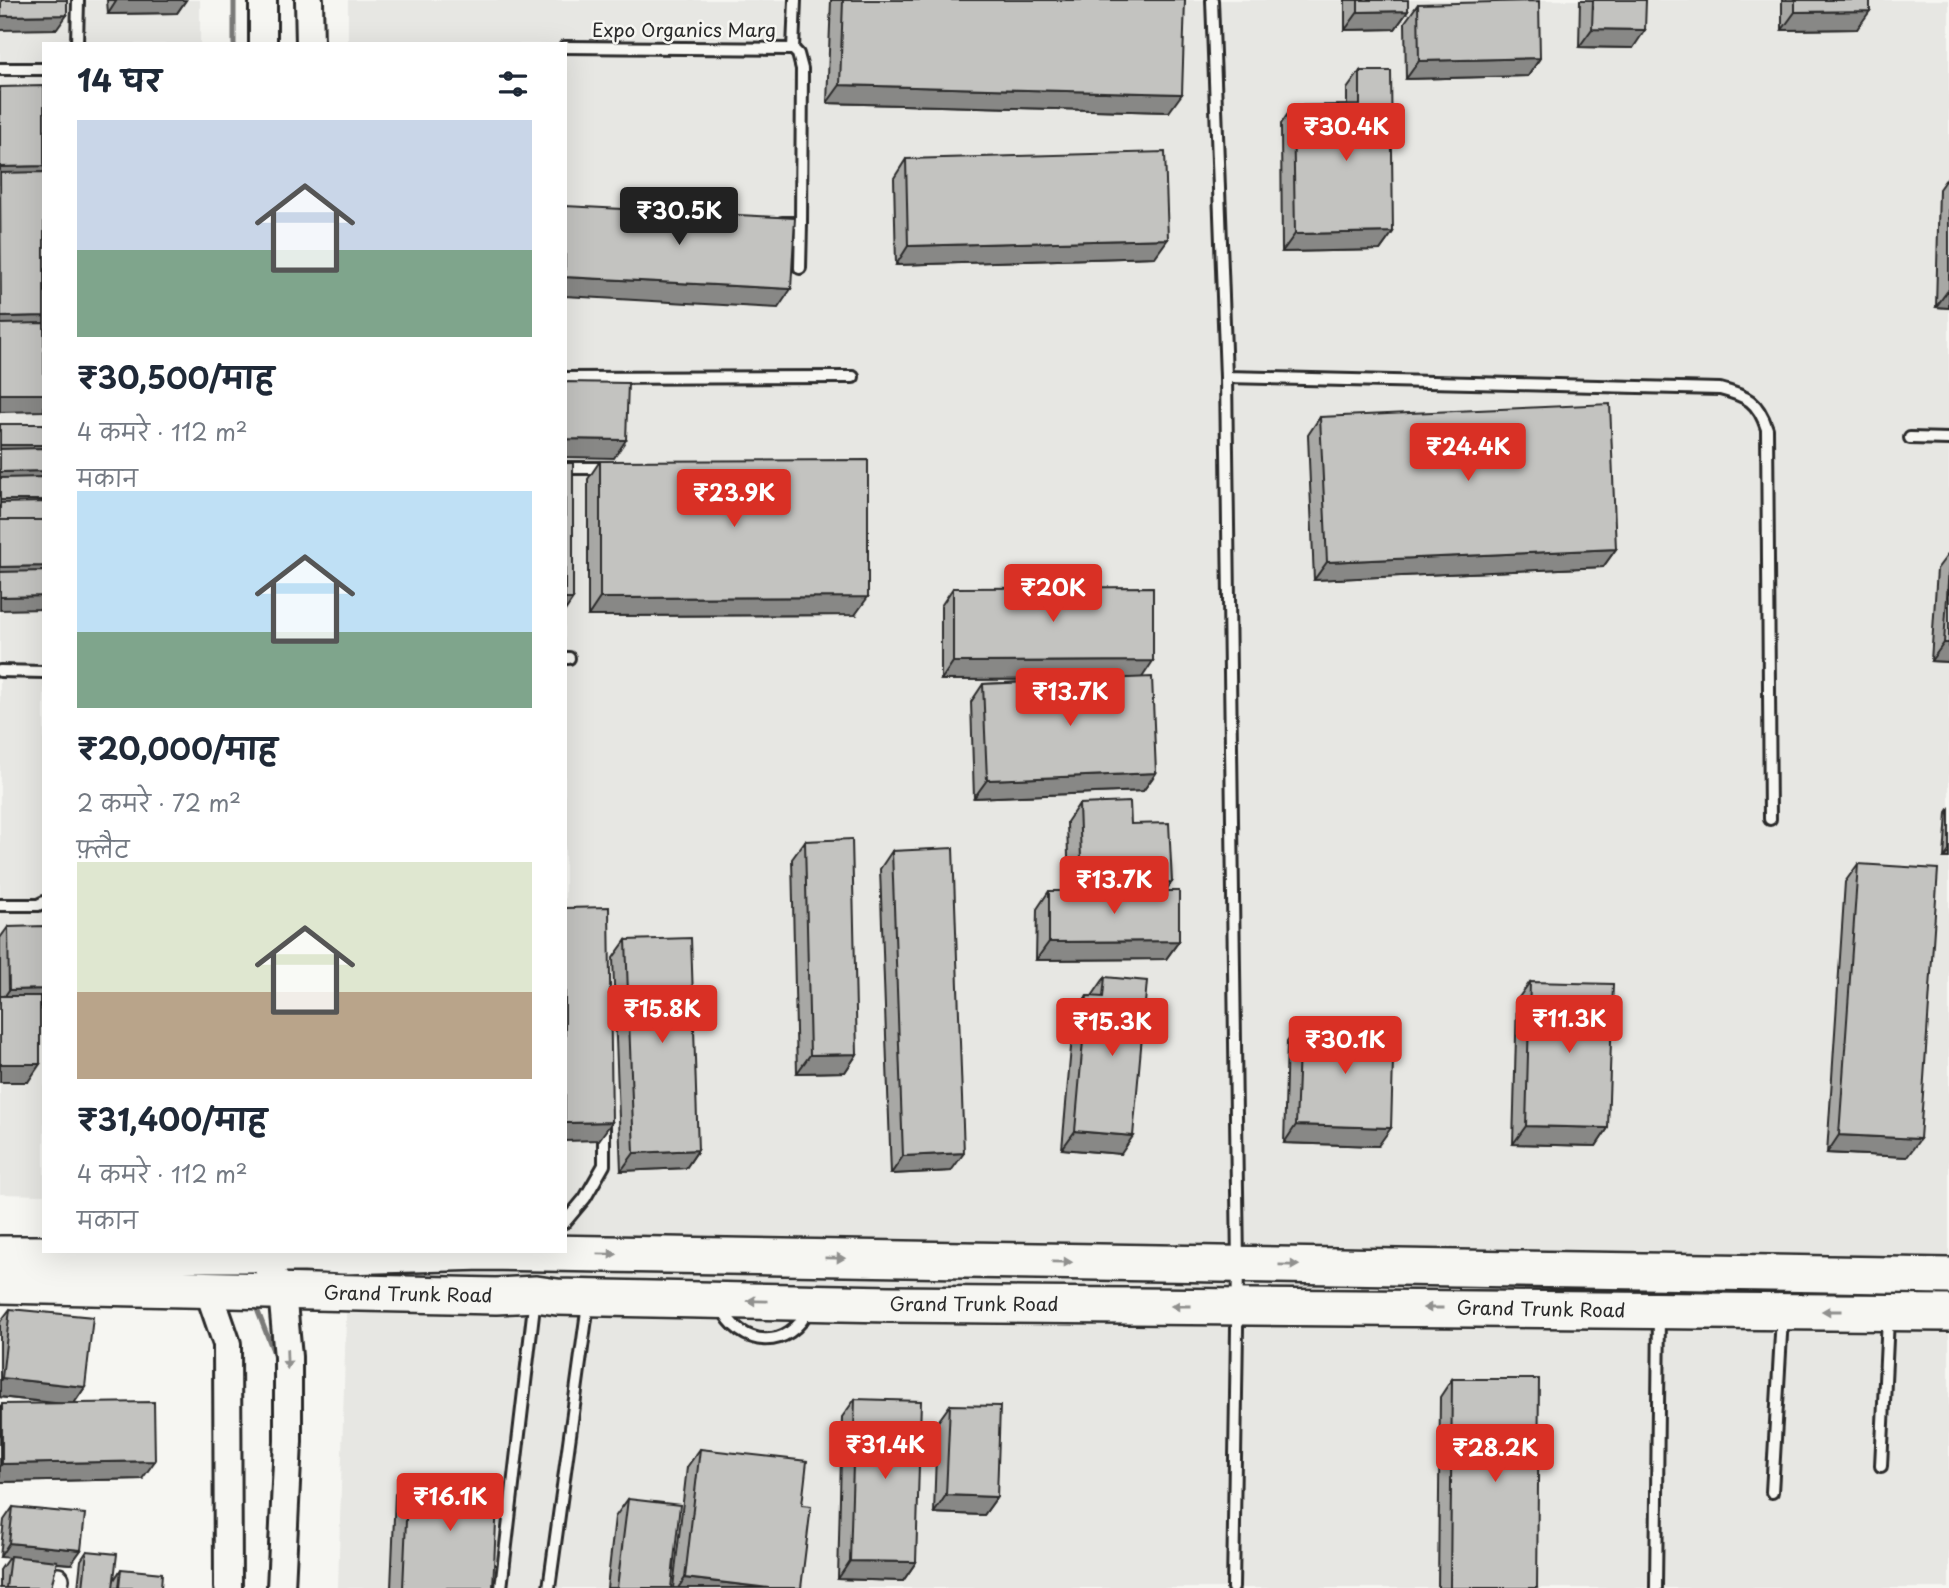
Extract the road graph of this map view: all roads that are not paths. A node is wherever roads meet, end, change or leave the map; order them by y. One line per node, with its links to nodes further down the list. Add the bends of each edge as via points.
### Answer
1 (78, 0): 6 (lane)
2 (263, 0): 7 (street)
3 (309, 0): 8 (street)
4 (795, 0): 10 (lane)
5 (1212, 0): 17 (lane)
6 (77, 42)
7 (263, 42)
8 (310, 42)
9 (567, 47): 10 (lane, Expo Organics Marg)
10 (793, 48): 14 (lane, Expo Organics Marg, via 802,69)
11 (0, 69): 12 (lane)
12 (42, 69)
13 (773, 223): 14 (lane)
14 (801, 223): 15 (lane, Expo Organics Marg)
15 (800, 268)
16 (853, 377): 18 (lane)
17 (1226, 377): 25 (lane, via 1720,388 1755,402 1767,429); 37 (lane)
18 (567, 378)
19 (1910, 438): 20 (lane)
20 (1949, 439)
21 (567, 468): 22 (lane)
22 (619, 469)
23 (0, 671): 24 (lane)
24 (42, 672)
25 (1770, 819)
26 (42, 903): 27 (lane)
27 (0, 905)
28 (604, 1111): 29 (lane, via 604,1165)
29 (567, 1220)
30 (567, 1252): 35 (highway, Grand Trunk Road, one-way to 35)
31 (258, 1253): 32 (highway, Grand Trunk Road); 34 (highway, Grand Trunk Road); 42 (street)
32 (305, 1253): 33 (highway, Grand Trunk Road); 42 (street)
33 (449, 1253)
34 (0, 1254)
35 (703, 1255): 36 (highway, Grand Trunk Road, one-way to 36); 45 (highway)
36 (890, 1259): 37 (highway, Grand Trunk Road, one-way to 37); 46 (highway)
37 (1238, 1265): 38 (highway, Grand Trunk Road, one-way to 38); 47 (lane)
38 (1892, 1276): 39 (highway, Grand Trunk Road); 50 (street)
39 (1949, 1276)
40 (0, 1285): 41 (highway, Grand Trunk Road)
41 (208, 1289): 42 (highway, Grand Trunk Road); 54 (street, via 227,1343)
42 (282, 1291): 43 (highway, Grand Trunk Road); 55 (street, one-way to 55, via 288,1441)
43 (536, 1294): 44 (highway, Grand Trunk Road); 56 (lane)
44 (589, 1298): 45 (highway, Grand Trunk Road); 57 (lane)
45 (710, 1300): 46 (highway, Grand Trunk Road)
46 (890, 1304): 47 (highway, Grand Trunk Road, one-way to 46)
47 (1239, 1306): 48 (highway, Grand Trunk Road, one-way to 47); 58 (lane)
48 (1659, 1310): 49 (highway, Grand Trunk Road); 59 (lane)
49 (1782, 1311): 50 (highway, Grand Trunk Road, one-way to 49); 53 (lane)
50 (1889, 1312): 51 (highway, Grand Trunk Road); 52 (lane)
51 (1949, 1312)
52 (1881, 1466)
53 (1772, 1492)
54 (228, 1588)
55 (281, 1588)
56 (501, 1588)
57 (549, 1588)
58 (1233, 1588)
59 (1656, 1588)

